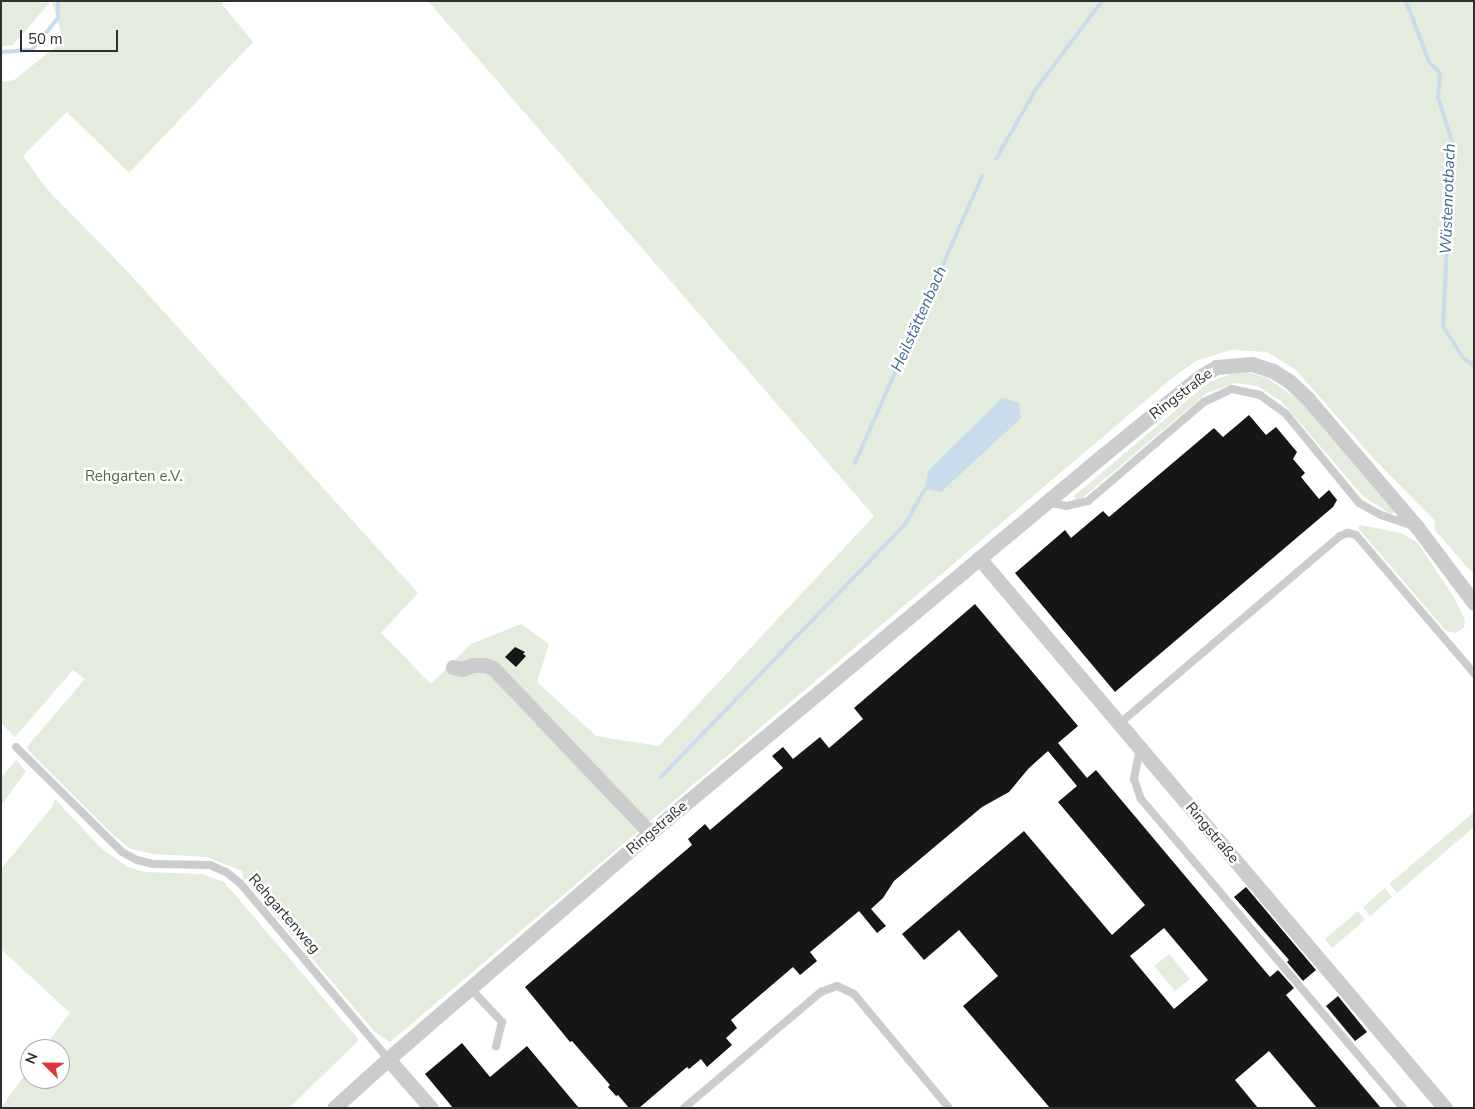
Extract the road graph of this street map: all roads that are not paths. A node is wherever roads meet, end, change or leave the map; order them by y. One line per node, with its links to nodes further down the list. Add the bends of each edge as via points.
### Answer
1 (1047, 502): 2 (lane, via 1066,506 1088,501 1204,402 1232,389 1260,395 1286,414 1359,503); 2 (street, Ringstraße, via 1198,378 1216,367 1252,364 1289,381 1308,399); 3 (street, Ringstraße)
2 (1417, 527): 4 (street, Ringstraße)
3 (979, 558): 7 (street, Ringstraße); 10 (street, Ringstraße)
4 (1474, 603)
5 (454, 667): 10 (street, via 485,665 493,668)
6 (1474, 673): 7 (lane, via 1356,535 1348,533 1340,536)
7 (1119, 724): 9 (street, Ringstraße)
8 (16, 747): 13 (lane, Rehgartenweg, via 122,852 153,864 210,865 240,883)
9 (1140, 748): 18 (lane, via 1134,779 1141,799); 19 (street, Ringstraße)
10 (650, 833): 11 (street, Ringstraße)
11 (470, 988): 12 (lane, via 502,1022); 13 (street, Ringstraße)
12 (496, 1046)
13 (388, 1059): 14 (street, Ringstraße); 15 (street)
14 (334, 1108)
15 (431, 1108)
16 (684, 1108): 17 (lane, via 820,992 837,986 854,994)
17 (949, 1108)
18 (1403, 1108)
19 (1445, 1108)

